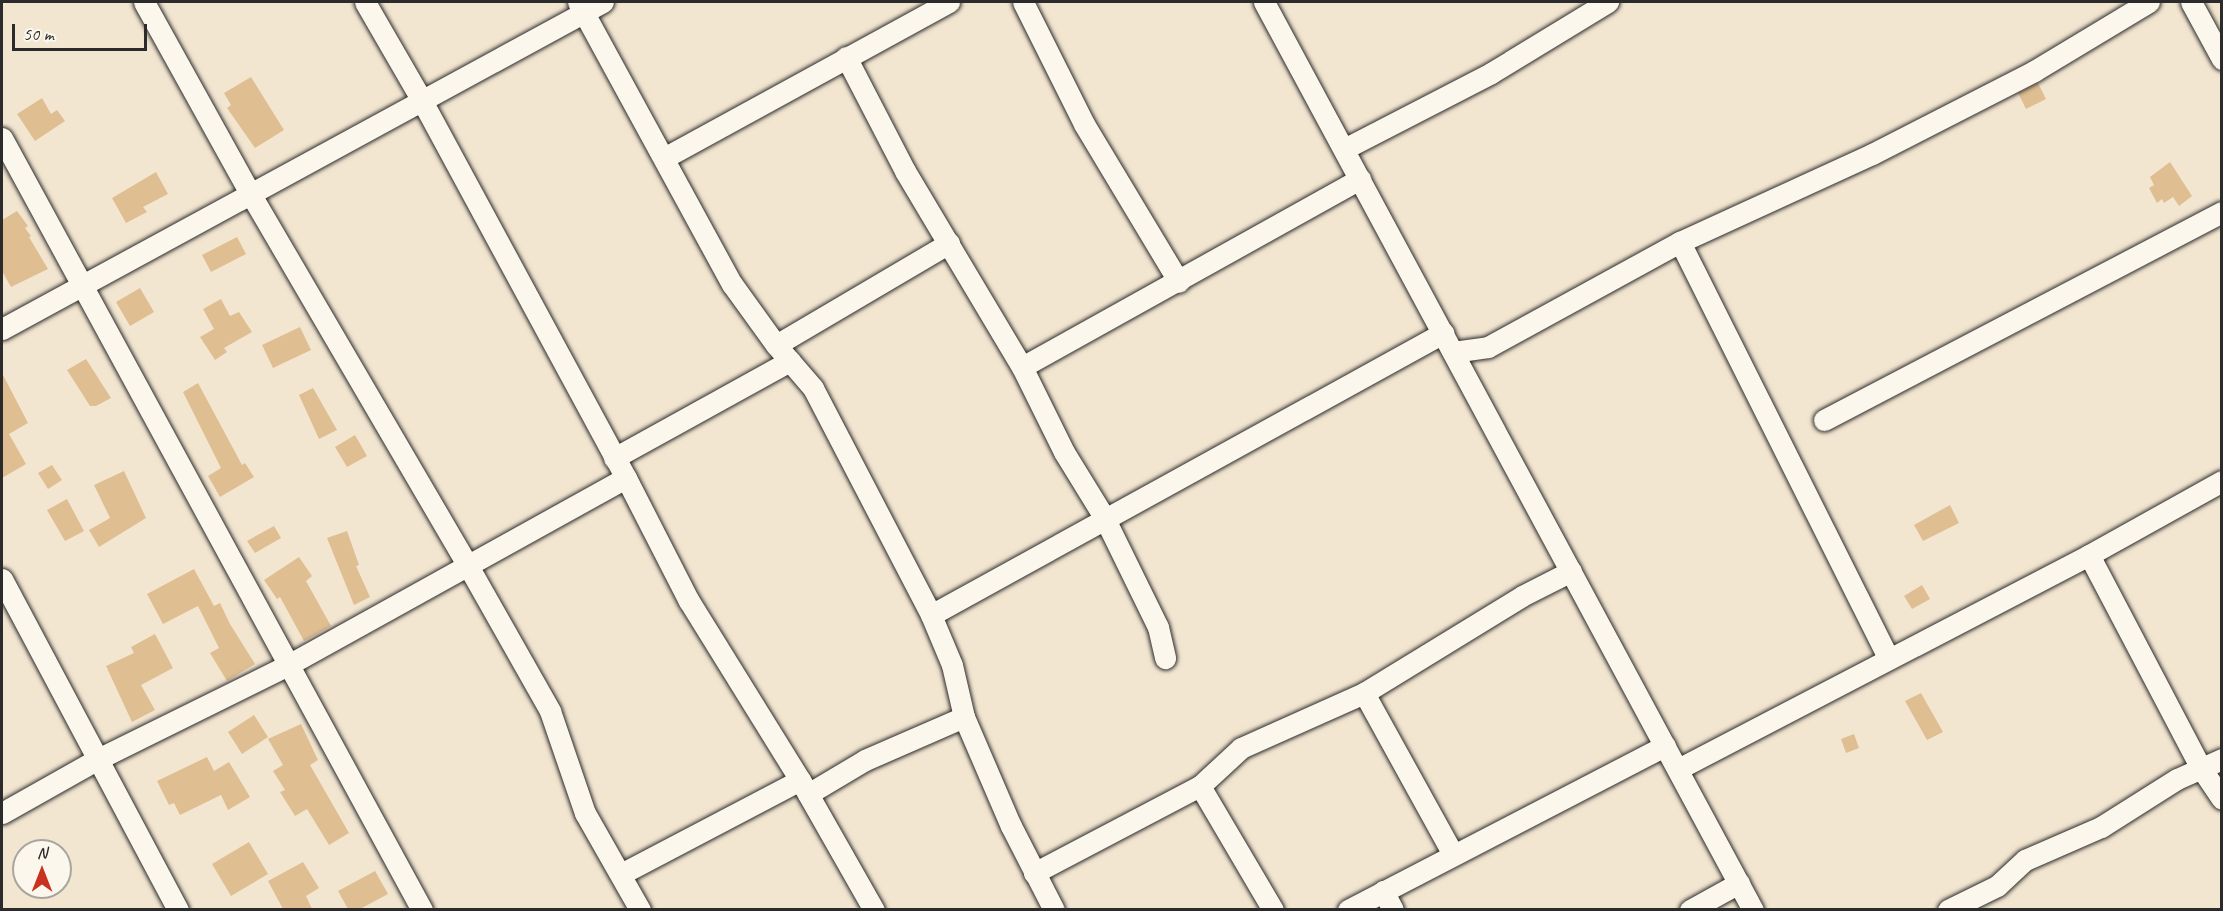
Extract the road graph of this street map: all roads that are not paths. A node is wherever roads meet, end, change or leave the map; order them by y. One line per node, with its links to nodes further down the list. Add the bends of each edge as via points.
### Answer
1 (144, 2): 18 (street)
2 (365, 2): 13 (street)
3 (603, 2): 10 (street)
4 (949, 2): 11 (street)
5 (1023, 2): 22 (street, via 1084,124)
6 (1264, 2): 15 (street)
7 (1608, 2): 15 (street, via 1491,74)
8 (2149, 2): 20 (street, via 2004,87 1872,154)
9 (2191, 2): 12 (street)
10 (581, 7): 13 (street); 16 (street)
11 (846, 57): 16 (street); 21 (street, via 905,171)
12 (2222, 59)
13 (421, 99): 18 (street); 32 (street)
14 (2, 138): 23 (street)
15 (1344, 149): 17 (street)
16 (664, 158): 28 (street, via 732,284)
17 (1360, 179): 22 (street); 25 (street)
18 (250, 193): 23 (street); 37 (street)
19 (2222, 212): 31 (street)
20 (1680, 242): 26 (street); 42 (street)
21 (949, 243): 28 (street); 29 (street)
22 (1179, 282): 29 (street)
23 (82, 285): 24 (street); 43 (street)
24 (2, 329)
25 (1443, 333): 27 (street); 35 (street)
26 (1488, 347): 27 (street); 30 (street)
27 (1453, 352): 30 (street)
28 (783, 353): 32 (street); 40 (street, via 813,388)
29 (1022, 367): 35 (street, via 1064,452)
30 (1471, 386): 38 (street)
31 (1824, 420)
32 (614, 458): 33 (street)
33 (626, 478): 37 (street); 52 (street, via 689,601)
34 (2222, 482): 36 (street)
35 (1104, 517): 40 (street); 41 (street, via 1158,627)
36 (2089, 555): 42 (street); 49 (street)
37 (467, 564): 43 (street); 57 (street, via 550,711 585,813)
38 (1571, 571): 44 (street, via 1522,596); 46 (street)
39 (2, 579): 48 (street)
40 (931, 615): 45 (street, via 952,665)
41 (1165, 658)
42 (1889, 659): 50 (street)
43 (288, 665): 48 (street); 61 (street)
44 (1364, 693): 51 (street, via 1240,748); 55 (street)
45 (964, 717): 52 (street); 56 (street)
46 (1665, 746): 50 (street); 55 (street)
47 (2222, 759): 49 (street)
48 (96, 760): 54 (street); 60 (street)
49 (2201, 768): 53 (street); 69 (street, via 2101,827 2025,860 1996,886)
50 (1678, 769): 58 (street)
51 (1200, 786): 56 (street); 65 (street)
52 (804, 787): 57 (street); 63 (street)
53 (2222, 799)
54 (2, 813)
55 (1453, 854): 59 (street)
56 (1034, 873): 64 (street)
57 (621, 874): 62 (street)
58 (1739, 883): 67 (street); 68 (street)
59 (1388, 900): 66 (street)
60 (178, 909)
61 (422, 909)
62 (640, 909)
63 (874, 909)
64 (1054, 909)
65 (1273, 909)
66 (1348, 909)
67 (1690, 909)
68 (1753, 909)
69 (1948, 909)

